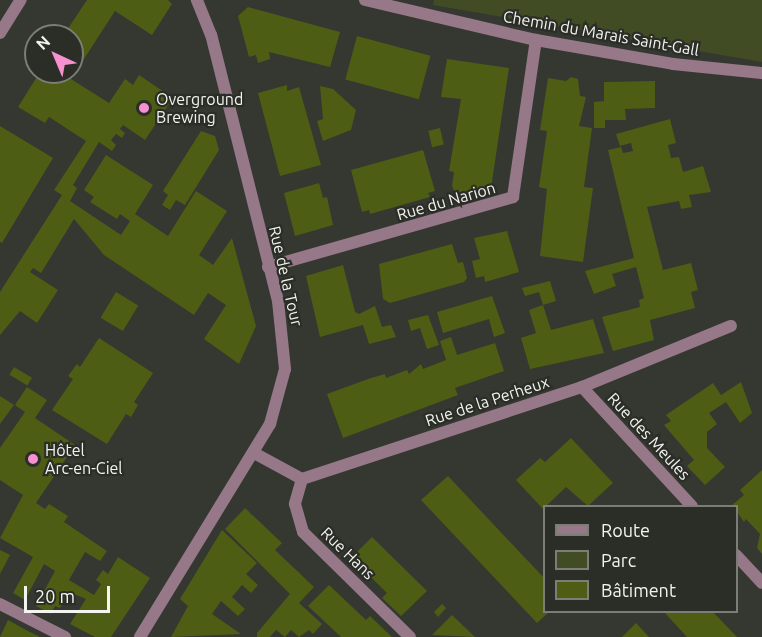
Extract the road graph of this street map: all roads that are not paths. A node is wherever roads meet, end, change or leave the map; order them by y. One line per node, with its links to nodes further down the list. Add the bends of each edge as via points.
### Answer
1 (21, 0): 4 (street)
2 (197, 0): 7 (street, Rue de la Tour, via 211,35)
3 (365, 0): 5 (street, Chemin du Marais Saint-Gall)
4 (0, 33)
5 (536, 40): 6 (street, Chemin du Marais Saint-Gall, via 673,64); 7 (street, Rue du Narion, via 513,197)
6 (762, 73)
7 (268, 267): 10 (street, Rue de la Tour, via 278,301 285,369 277,405)
8 (731, 326): 9 (street, Rue de la Perheux)
9 (582, 387): 11 (street, Rue de la Perheux); 12 (street, Rue des Meules)
10 (254, 453): 11 (street); 17 (street, Rue de la Tour)
11 (302, 479): 18 (street, Rue Hans, via 295,504 303,532)
12 (690, 505)
13 (738, 557): 14 (street)
14 (762, 583)
15 (0, 604): 16 (street)
16 (65, 637)
17 (140, 637)
18 (410, 637)

